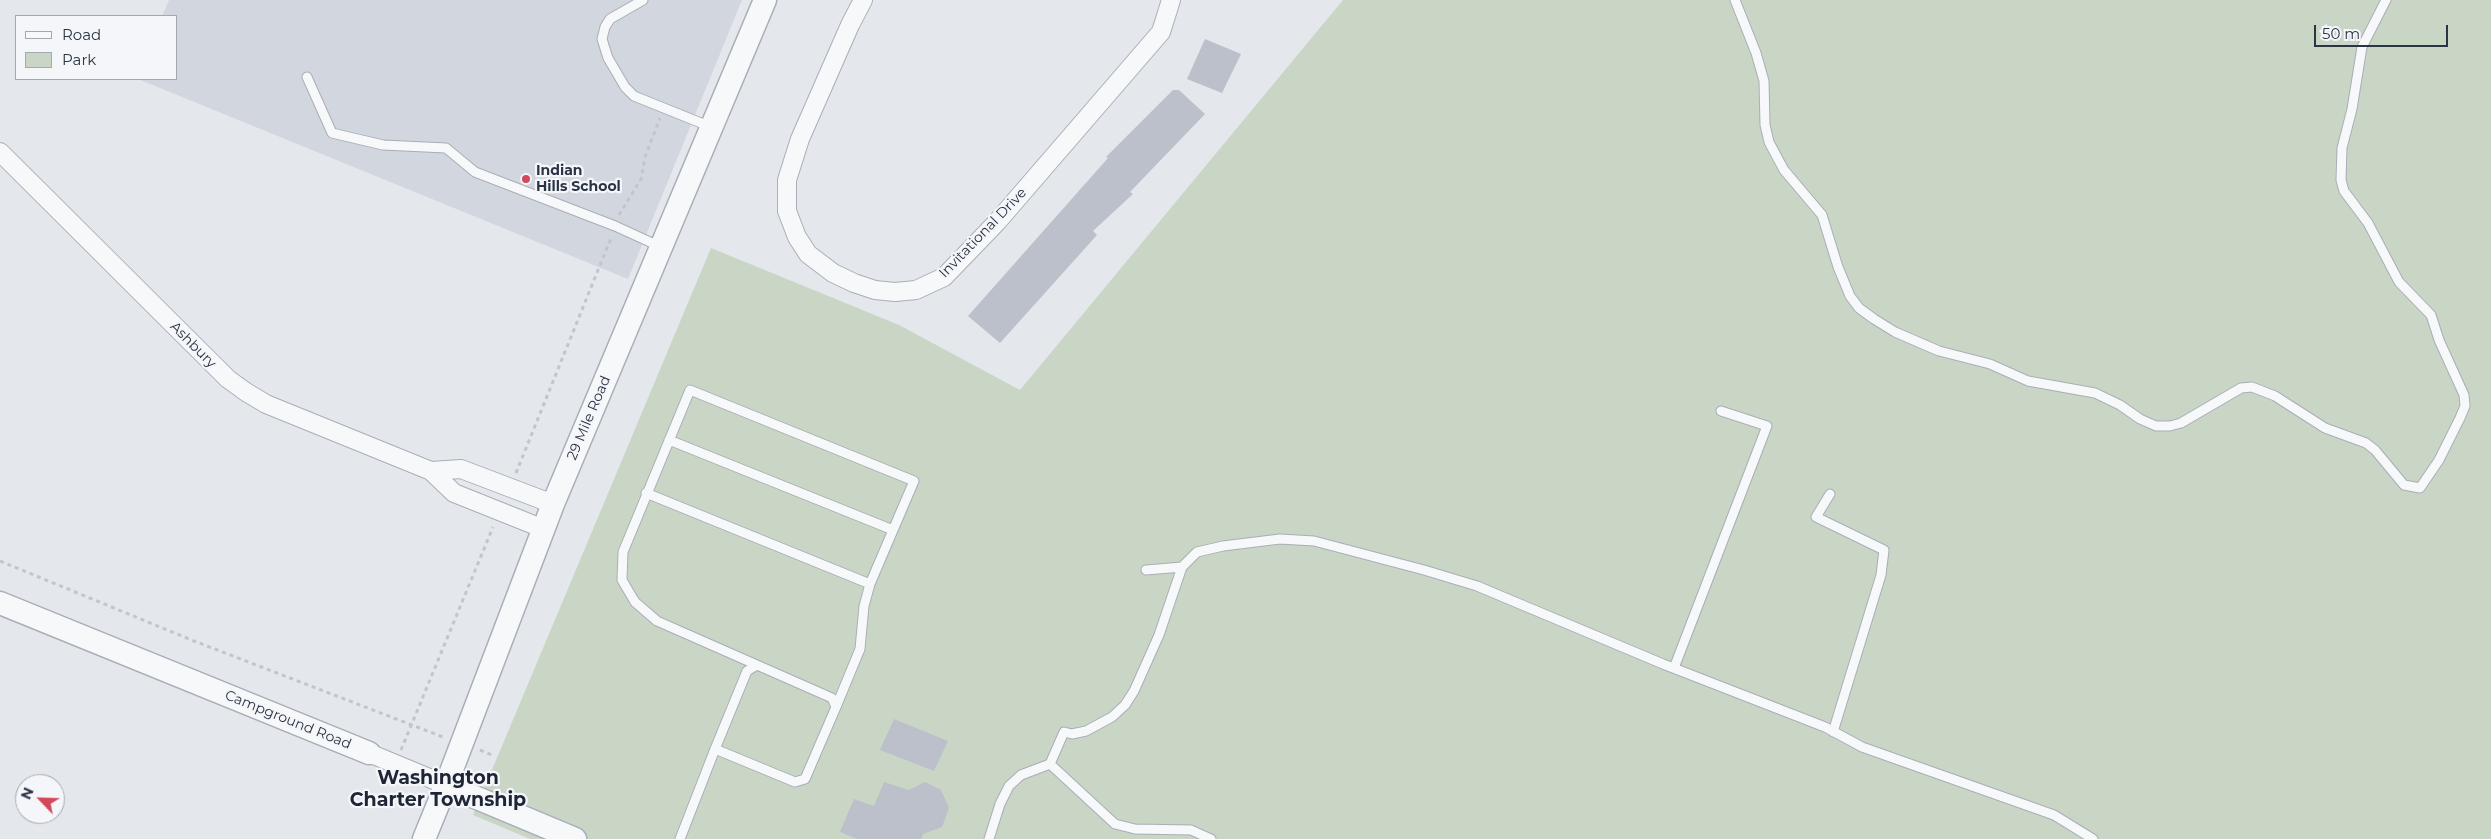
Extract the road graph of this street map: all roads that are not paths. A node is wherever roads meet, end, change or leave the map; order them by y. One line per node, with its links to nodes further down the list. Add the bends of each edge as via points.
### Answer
1 (643, 0): 8 (lane, via 610,19 605,27 602,39 608,58 624,87 634,96)
2 (765, 0): 8 (street, 29 Mile Road)
3 (864, 0): 4 (street, Invitational Drive, via 800,139 787,180 787,211 808,254 833,273 875,290 895,292 916,290 944,278 997,222 1161,32)
4 (1171, 0)
5 (1735, 0): 6 (lane, via 1764,81 1765,125 1769,142 1784,170 1822,215 1850,296 1874,319 1939,351 1990,364 2028,381 2095,393 2156,426 2180,423 2241,388 2252,386 2275,396 2325,428 2366,443 2399,480 2414,489 2424,485 2439,460 2465,406 2464,395 2431,315 2398,282 2368,223 2344,191 2340,180 2342,148 2362,46)
6 (2386, 0)
7 (307, 77): 10 (lane, via 332,134 383,145 446,148 475,172 615,226)
8 (712, 127): 10 (street, 29 Mile Road)
9 (0, 152): 13 (street, Ashbury, via 240,388 266,404)
10 (661, 248): 16 (street, 29 Mile Road)
11 (1721, 411): 24 (lane, via 1767,426)
12 (669, 440): 14 (lane); 18 (lane); 18 (lane, via 690,390 914,481)
13 (431, 471): 16 (street, via 461,469); 17 (street, via 454,494)
14 (646, 493): 21 (lane); 23 (lane, via 623,552 622,580 635,602 657,621)
15 (1830, 494): 26 (lane, via 1816,517 1884,550 1881,575)
16 (553, 504): 17 (street, 29 Mile Road)
17 (544, 529): 30 (street, 29 Mile Road)
18 (893, 530): 21 (lane)
19 (1182, 567): 20 (lane); 24 (lane, via 1197,552 1223,546 1280,539 1314,541 1476,586); 29 (lane, via 1159,635 1125,705 1112,717 1086,731 1064,732)
20 (1146, 570)
21 (870, 584): 25 (lane, via 864,606 860,649)
22 (0, 603): 28 (street, Campground Road)
23 (757, 665): 25 (lane, via 832,698); 27 (lane, via 747,671)
24 (1674, 668): 26 (lane)
25 (836, 708): 27 (lane, via 805,779 795,782)
26 (1833, 732): 36 (lane, via 1878,753 2054,816)
27 (715, 749): 33 (lane)
28 (369, 754): 30 (street, Campground Road)
29 (1050, 764): 34 (lane, via 1021,775 1008,786); 35 (lane, via 1115,824 1135,829 1180,828)
30 (446, 785): 31 (street, 29 Mile Road); 32 (street, Campground Road)
31 (424, 839)
32 (575, 839)
33 (680, 839)
34 (989, 839)
35 (1210, 839)
36 (2093, 839)

